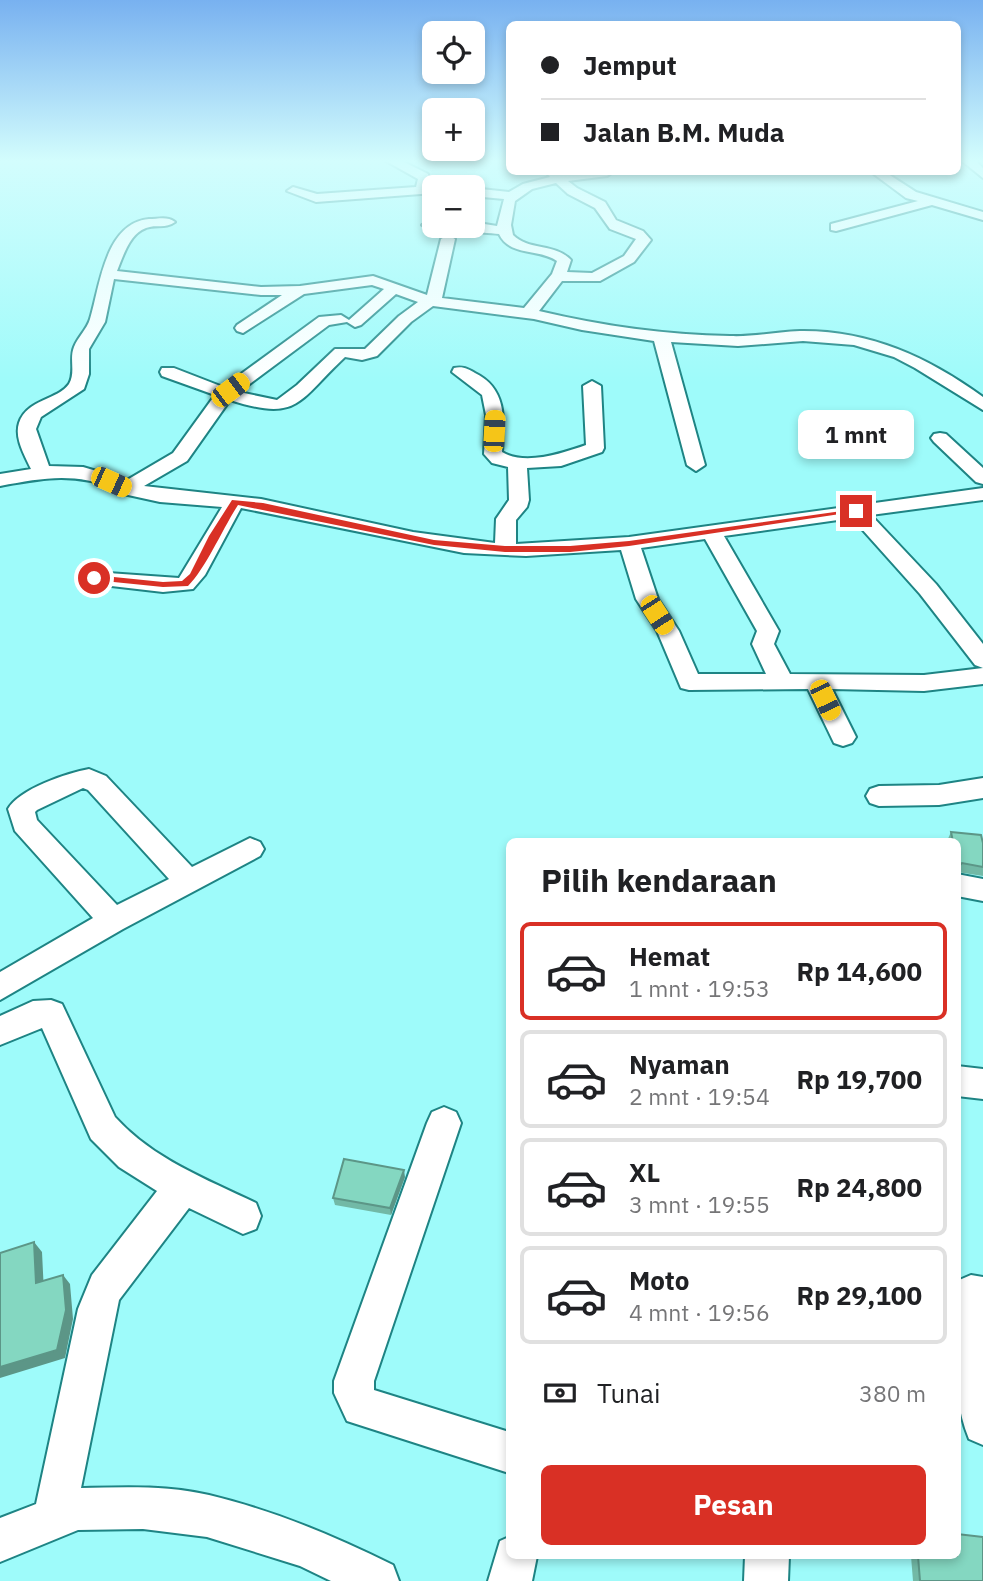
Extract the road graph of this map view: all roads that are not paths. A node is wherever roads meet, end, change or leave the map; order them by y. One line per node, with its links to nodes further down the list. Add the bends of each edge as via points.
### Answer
1 (130, 235): 5 (street, via 121,243)
2 (508, 235): 6 (street, via 519,247 563,258)
3 (640, 235): 6 (street, via 644,242 629,259 595,278)
4 (448, 239): 9 (street, via 436,295)
5 (108, 274): 8 (street, via 261,291); 22 (street, via 97,322 80,349 80,383 26,421 24,433)
6 (558, 276): 10 (street, via 534,303)
7 (394, 288): 8 (street, via 373,280); 9 (street); 11 (street)
8 (300, 290): 12 (street)
9 (429, 301): 10 (street); 17 (street, via 371,353 340,353 283,404 266,405)
10 (534, 314): 13 (street)
11 (348, 321): 17 (street, via 325,320)
12 (243, 328)
13 (661, 335): 18 (street, via 733,341 807,336 875,345 921,363); 21 (street)
14 (168, 372): 17 (street)
15 (460, 372): 20 (street, via 479,380 494,399 493,454)
16 (592, 386): 20 (street, via 595,448 561,460)
17 (228, 393): 25 (street, via 180,457)
18 (983, 405)
19 (940, 438): 23 (street)
20 (517, 463): 32 (street, via 519,499 506,519)
21 (696, 465)
22 (43, 473): 24 (street); 25 (street, via 79,472)
23 (983, 478)
24 (0, 480)
25 (127, 489): 27 (street)
26 (975, 495): 28 (street); 29 (street)
27 (235, 502): 32 (street, via 434,542); 33 (street, via 185,584)
28 (856, 511): 30 (street); 34 (street, via 929,589)
29 (983, 514)
30 (711, 532): 31 (street); 36 (street, via 768,631 763,644)
31 (629, 543): 32 (street); 36 (street, via 647,599 668,631 688,681)
32 (505, 549)
33 (94, 578)
34 (983, 660)
35 (983, 676): 37 (street, via 914,683)
36 (782, 682): 37 (street)
37 (817, 682): 38 (street)
38 (843, 737)
39 (983, 788): 40 (street)
40 (879, 796)
41 (250, 849): 42 (street)
42 (187, 880): 45 (street); 45 (street, via 89,778 28,803 21,809 25,824)
43 (961, 886): 44 (street)
44 (983, 890)
45 (113, 921): 46 (street)
46 (0, 987)
47 (0, 1031): 51 (street, via 33,1015 51,1014 103,1128 115,1144 131,1158)
48 (961, 1081): 49 (street)
49 (983, 1084)
50 (444, 1123): 55 (street, via 354,1381 354,1394 361,1407)
51 (184, 1185): 52 (street); 56 (street, via 105,1288 97,1308)
52 (243, 1216)
53 (983, 1296): 54 (street, via 971,1294 962,1299)
54 (983, 1425)
55 (506, 1451)
56 (54, 1518): 57 (street); 60 (street, via 78,1509 130,1508 207,1516 307,1546)
57 (0, 1540)
58 (514, 1559): 61 (street)
59 (767, 1559): 62 (street)
60 (377, 1581)
61 (510, 1581)
62 (766, 1581)

